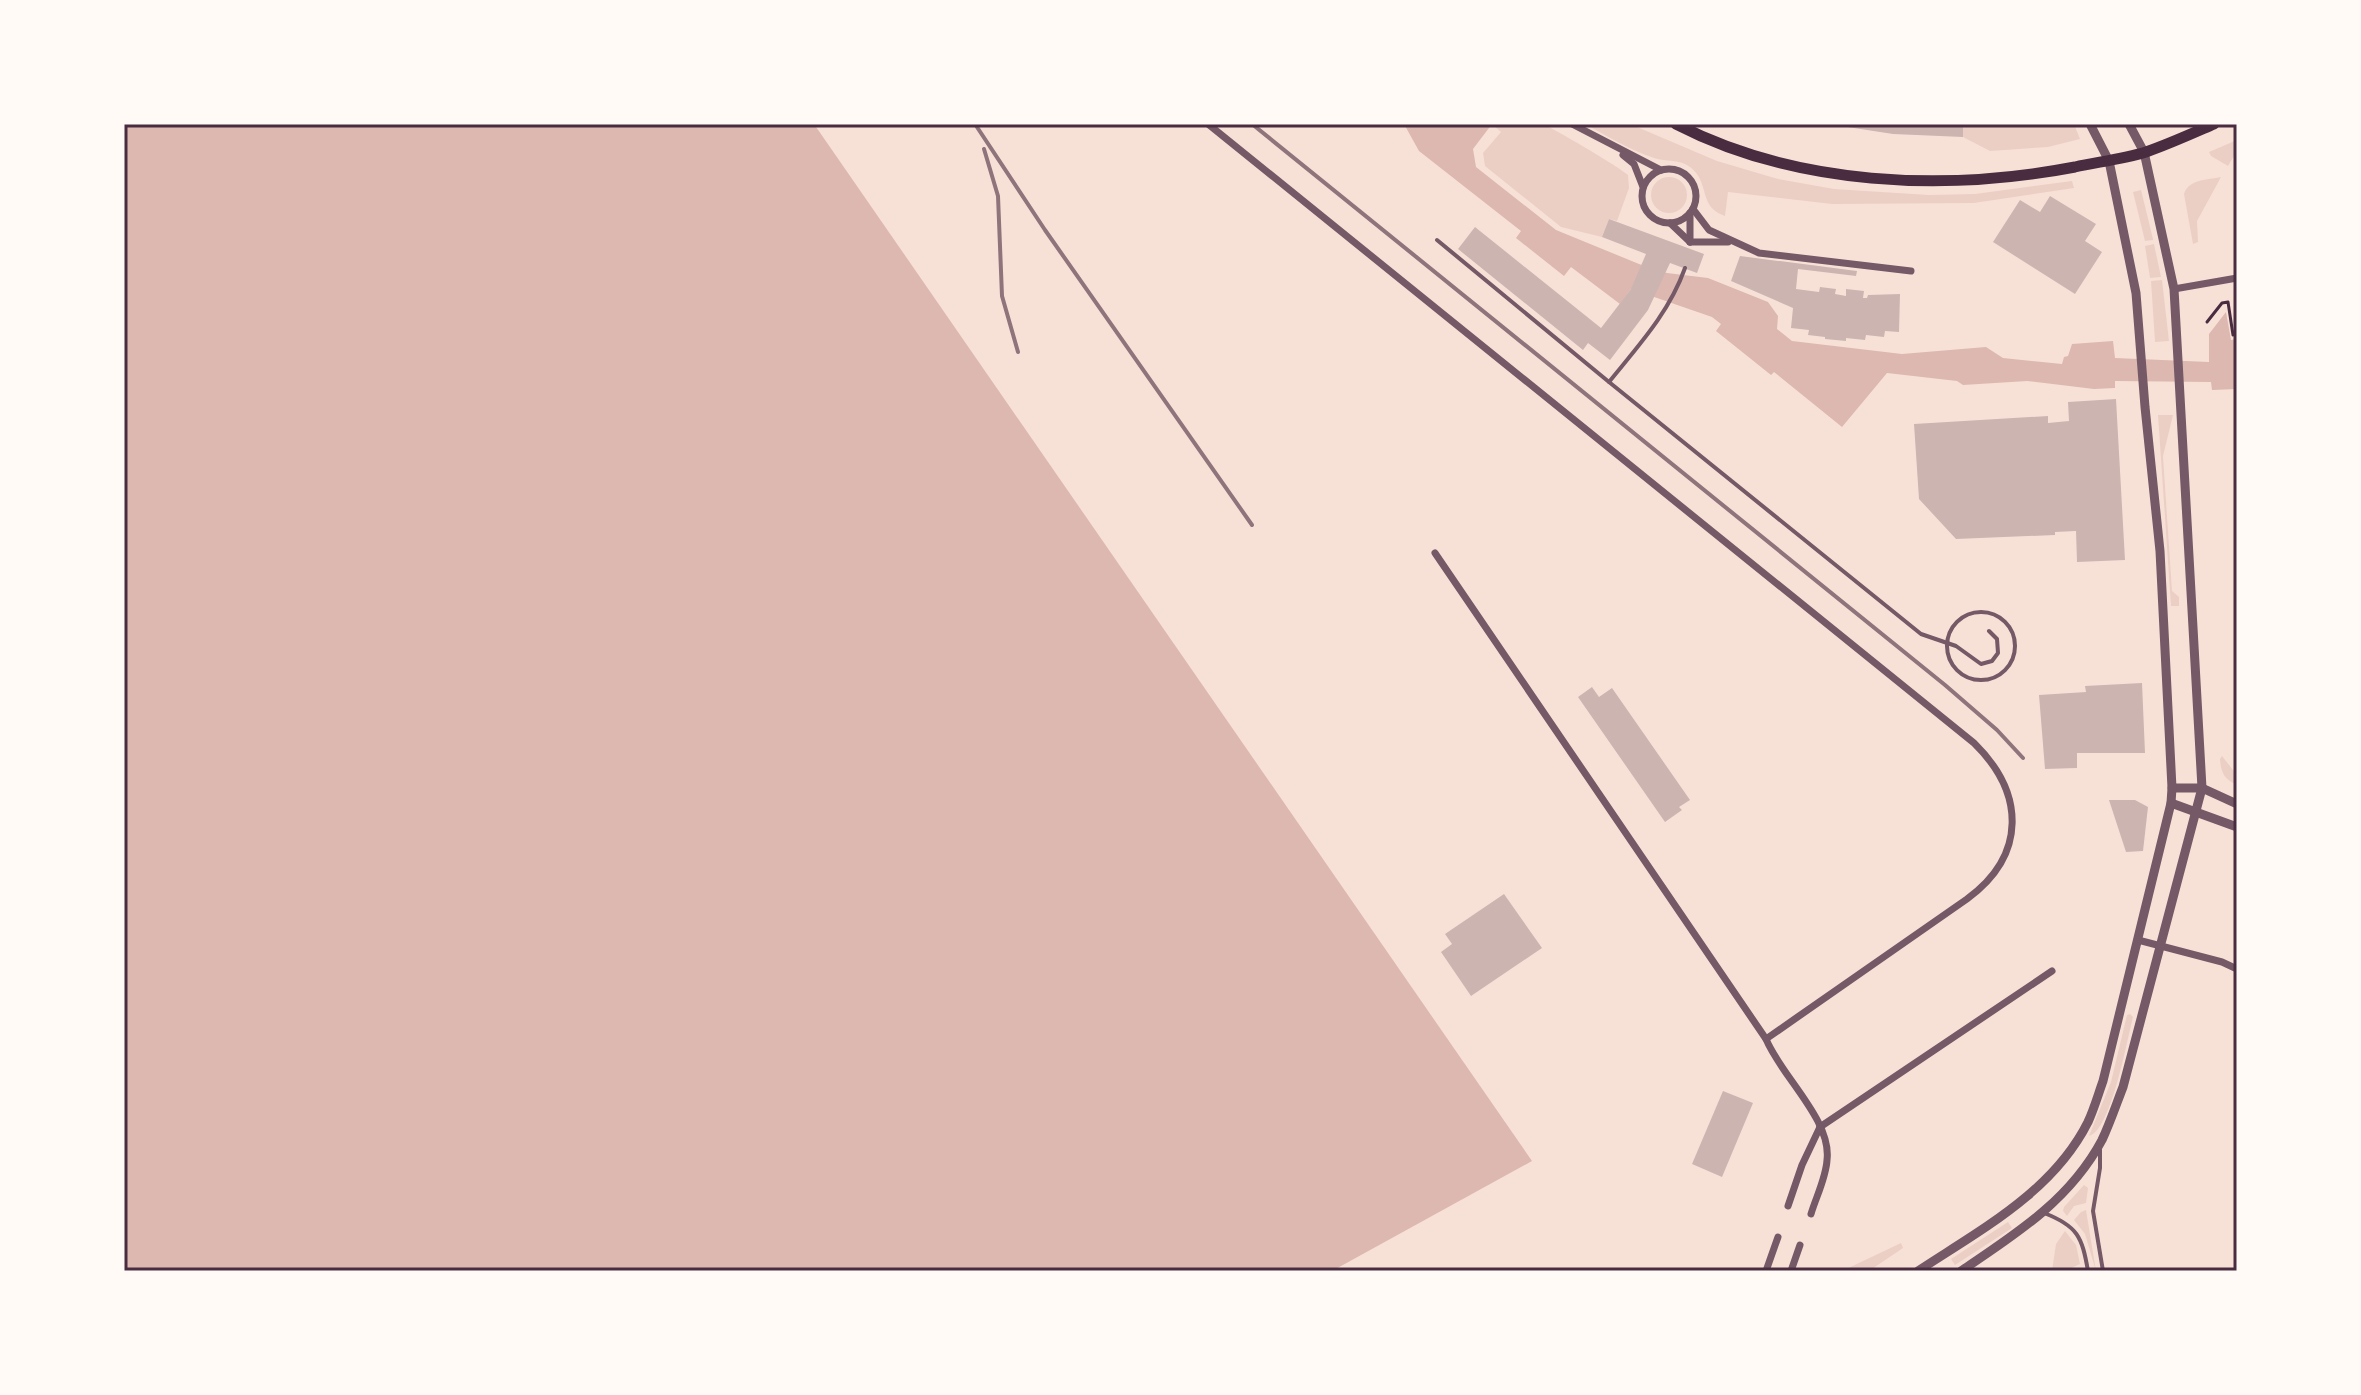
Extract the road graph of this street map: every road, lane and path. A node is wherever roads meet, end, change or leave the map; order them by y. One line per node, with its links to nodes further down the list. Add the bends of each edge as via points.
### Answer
1 (1208, 124): 37 (street, via 1993,761 2006,786 2012,819 2004,858 1990,880)
2 (1572, 124): 7 (street)
3 (1676, 124): 9 (main road, via 1730,147 1840,175 1929,181 2033,175)
4 (2090, 124): 9 (street)
5 (2129, 124): 8 (street)
6 (2214, 124): 8 (main road)
7 (1608, 144): 10 (street); 11 (street, via 1634,164)
8 (2144, 152): 9 (main road); 20 (street)
9 (2109, 161): 27 (street, via 2136,293 2160,551)
10 (1661, 170): 11 (street); 12 (street, via 1679,170 1693,183)
11 (1643, 188): 13 (street, via 1648,212)
12 (1691, 211): 13 (street); 15 (street, via 1709,230); 16 (street)
13 (1670, 223): 16 (street)
14 (1437, 240): 23 (lane)
15 (1736, 244): 16 (street, via 1708,240); 18 (street, via 1764,254)
16 (1690, 245)
17 (1684, 270): 23 (lane, via 1664,312)
18 (1911, 271)
19 (2237, 278): 20 (street)
20 (2174, 289): 28 (street)
21 (2207, 322): 22 (path, via 2228,302)
22 (2233, 335)
23 (1609, 382): 26 (lane, via 1921,634)
24 (1435, 553): 37 (street)
25 (1989, 631): 26 (lane, via 1999,647 1986,663 1977,663)
26 (1947, 642): 26 (lane, via 1961,619 1978,612 2005,622 2015,648 2001,673 1983,680 1957,669)
27 (2172, 788): 28 (street); 29 (street)
28 (2202, 788): 30 (street); 31 (street)
29 (2171, 803): 31 (street); 33 (street)
30 (2237, 804)
31 (2196, 812): 32 (street); 34 (street)
32 (2237, 827)
33 (2138, 940): 34 (street); 47 (street, via 2103,1081 2076,1142 2032,1193)
34 (2161, 946): 35 (street); 39 (street, via 2123,1087)
35 (2237, 969)
36 (2052, 971): 38 (street)
37 (1766, 1039): 38 (street)
38 (1820, 1127): 40 (street); 42 (street, via 1828,1156)
39 (2099, 1144): 41 (street); 50 (lane, via 2093,1211)
40 (1788, 1206)
41 (2044, 1213): 48 (street); 49 (lane, via 2078,1234)
42 (1811, 1214)
43 (1778, 1237): 45 (street)
44 (1800, 1245): 46 (street)
45 (1766, 1271)
46 (1791, 1271)
47 (1918, 1271)
48 (1961, 1271)
49 (2088, 1271)
50 (2103, 1271)

